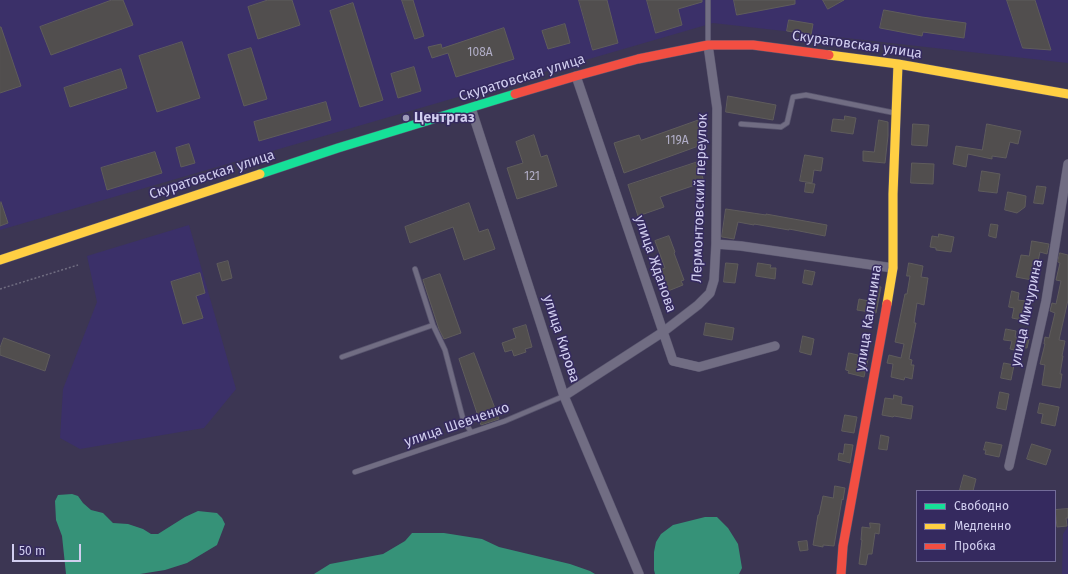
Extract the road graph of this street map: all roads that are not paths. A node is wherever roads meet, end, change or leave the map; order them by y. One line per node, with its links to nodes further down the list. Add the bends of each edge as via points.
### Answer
1 (708, 0): 2 (lane)
2 (708, 45): 3 (street, Скуратовская улица, via 754,45); 4 (street, Скуратовская улица, via 638,59); 10 (street, Лермонтовский переулок, via 717,108)
3 (898, 64): 5 (street, Скуратовская улица); 7 (street, улица Калинина)
4 (576, 76): 6 (street, Скуратовская улица); 15 (street, улица Жданова)
5 (1068, 94)
6 (471, 108): 11 (street, Скуратовская улица, via 338,148); 18 (street, улица Кирова)
7 (896, 113): 8 (lane, via 806,95 794,97 787,123 781,127); 12 (street, улица Калинина)
8 (741, 124)
9 (1068, 164): 20 (street, улица Мичурина, via 1046,301)
10 (716, 244): 12 (street); 15 (street, Лермонтовский переулок, via 714,280 710,293)
11 (0, 260)
12 (893, 268): 23 (street, улица Калинина, via 843,546)
13 (415, 269): 14 (lane)
14 (433, 325): 17 (lane); 19 (lane, via 445,350 463,419)
15 (663, 332): 16 (street, улица Жданова, via 673,361 699,367); 18 (street, Лермонтовский переулок)
16 (775, 346)
17 (342, 357)
18 (564, 396): 19 (lane, улица Шевченко, via 505,421); 22 (street, улица Кирова)
19 (471, 432): 21 (lane, улица Шевченко)
20 (1009, 466)
21 (355, 472)
22 (639, 574)
23 (841, 574)

